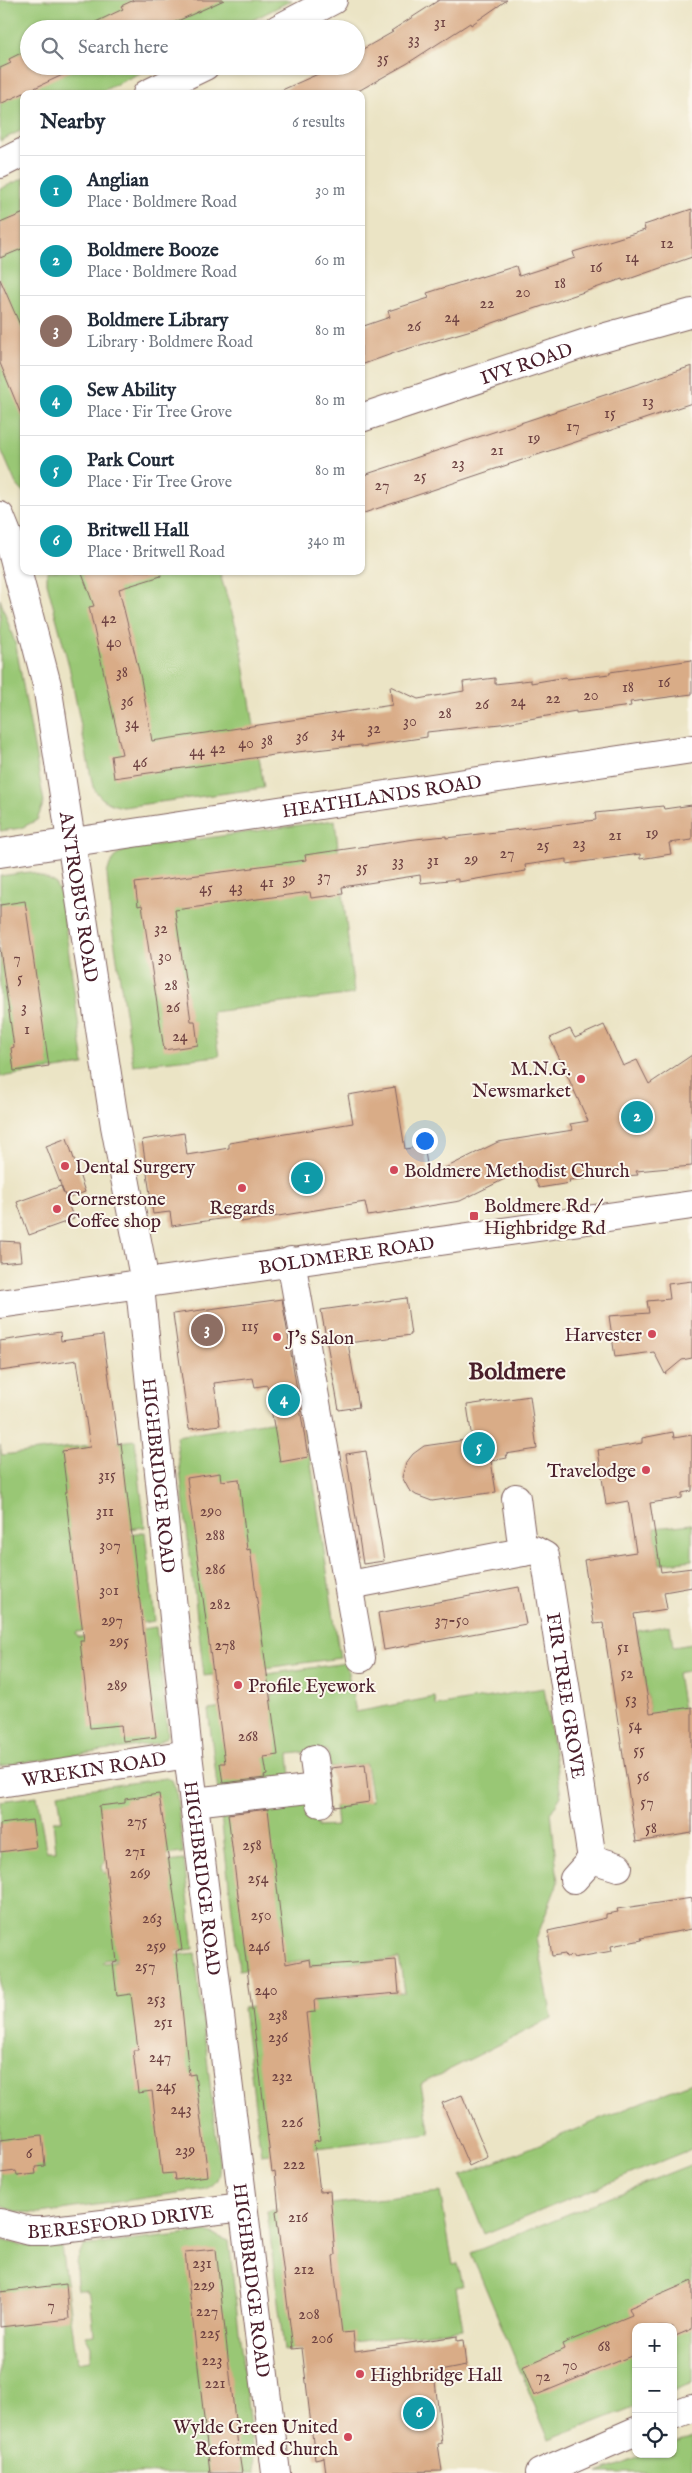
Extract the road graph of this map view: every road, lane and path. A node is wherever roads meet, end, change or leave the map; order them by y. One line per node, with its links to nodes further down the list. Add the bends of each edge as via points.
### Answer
1 (333, 0): 2 (street)
2 (295, 20)
3 (186, 75): 4 (street)
4 (155, 90)
5 (20, 154): 6 (street)
6 (0, 164)
7 (692, 313): 8 (street, IVY ROAD, via 592,341)
8 (365, 417)
9 (11, 528): 10 (street, ANTROBUS ROAD)
10 (20, 566)
11 (22, 575): 13 (street, ANTROBUS ROAD, via 48,685)
12 (692, 749): 13 (street, HEATHLANDS ROAD)
13 (72, 841): 14 (street, HEATHLANDS ROAD); 17 (street, ANTROBUS ROAD, via 115,1126)
14 (0, 853)
15 (692, 1205): 16 (street, BOLDMERE ROAD)
16 (291, 1261): 17 (street, BOLDMERE ROAD); 21 (street)
17 (143, 1283): 18 (street, BOLDMERE ROAD); 23 (street, HIGHBRIDGE ROAD, via 141,1297)
18 (0, 1304)
19 (516, 1498): 20 (street)
20 (523, 1552): 21 (street, FIR TREE GROVE); 27 (street, FIR TREE GROVE, via 534,1550 544,1556 605,1863)
21 (350, 1585): 22 (street)
22 (361, 1658)
23 (188, 1754): 25 (street, WREKIN ROAD); 26 (street, HIGHBRIDGE ROAD)
24 (314, 1759): 26 (street, via 318,1795)
25 (0, 1783)
26 (194, 1802): 28 (street, HIGHBRIDGE ROAD)
27 (574, 1880)
28 (243, 2206): 29 (street, BERESFORD DRIVE, via 45,2231 30,2231); 33 (street, HIGHBRIDGE ROAD)
29 (0, 2223)
30 (692, 2408): 31 (street)
31 (677, 2414)
32 (632, 2433): 34 (street)
33 (276, 2473)
34 (540, 2473)

